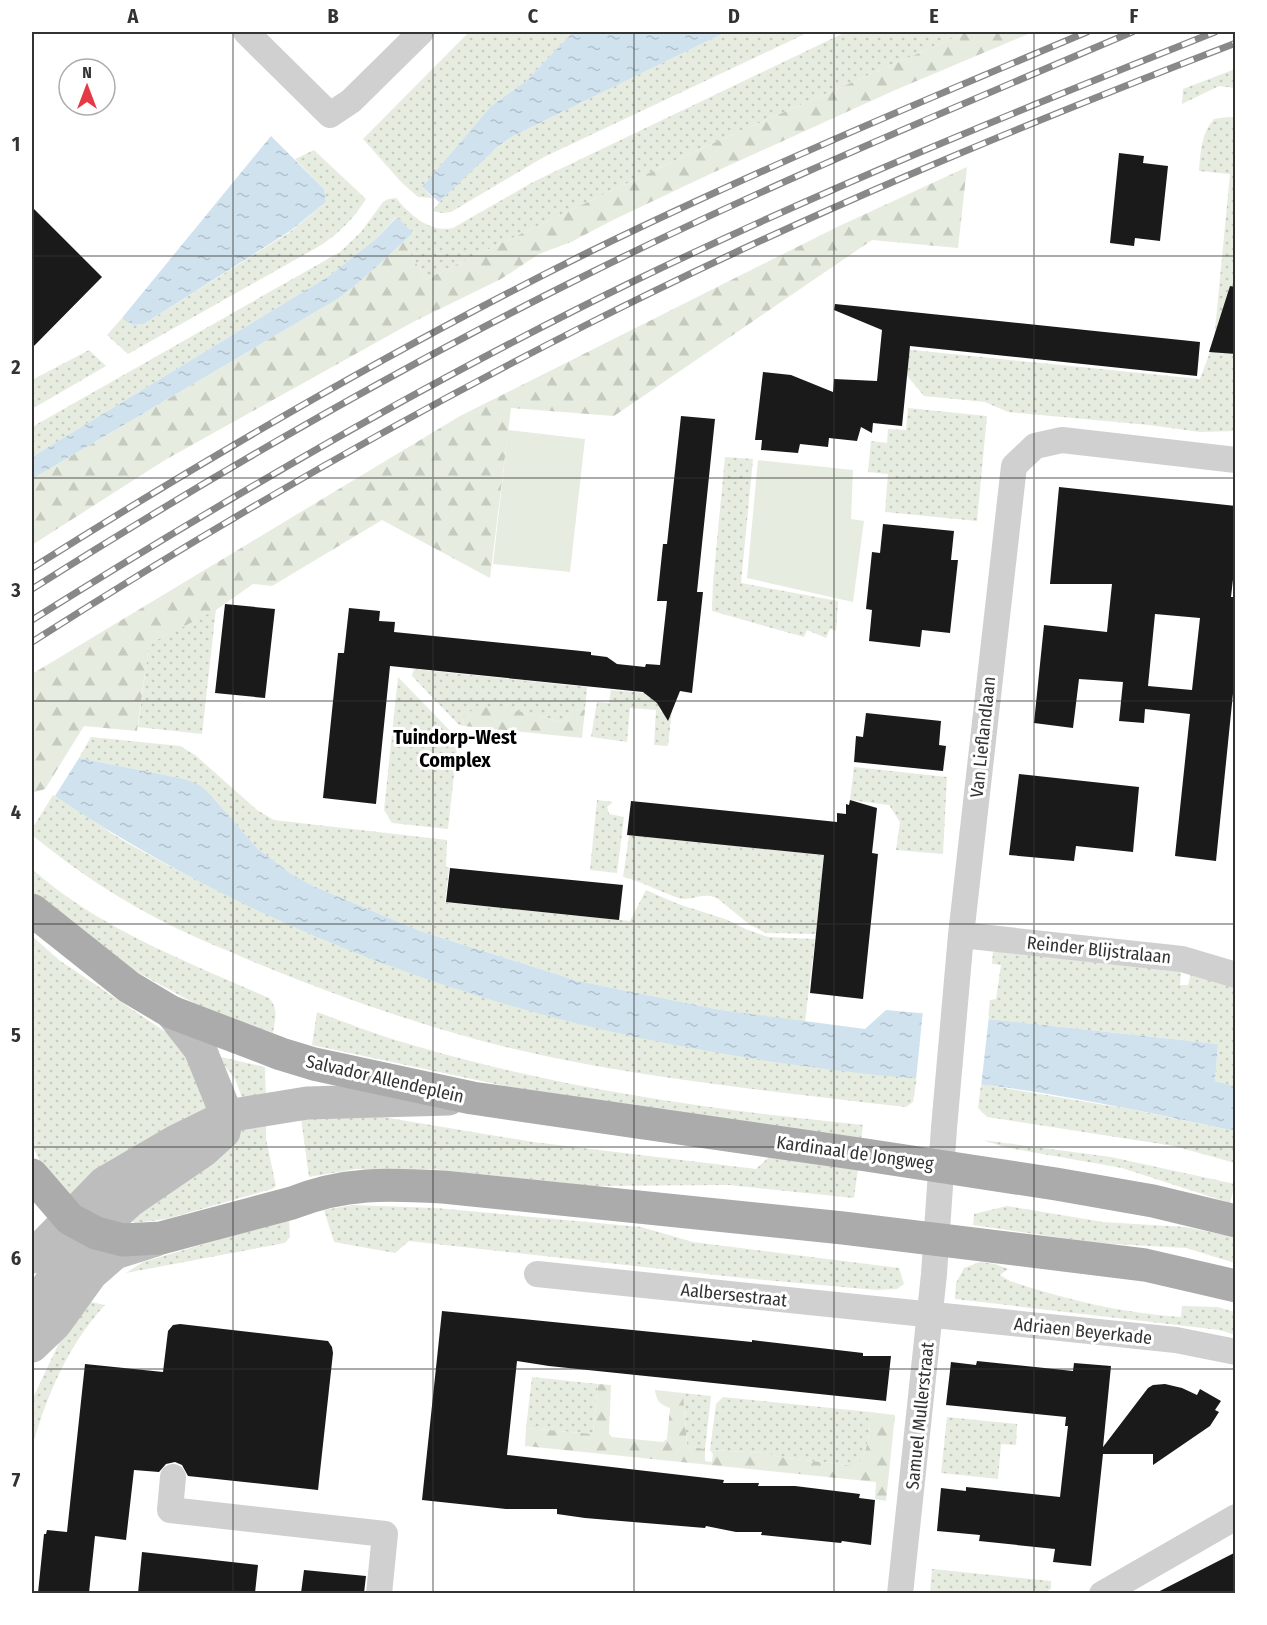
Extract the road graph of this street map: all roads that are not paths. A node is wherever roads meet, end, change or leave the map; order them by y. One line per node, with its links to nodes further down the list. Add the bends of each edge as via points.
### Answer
1 (246, 32): 2 (street, via 330,115 351,100)
2 (421, 32)
3 (1236, 460): 5 (street, Van Lieflandlaan, via 1062,440 1035,446 1014,466)
4 (32, 910): 7 (main road, Salvador Allendeplein, via 129,987)
5 (961, 935): 6 (street, Reinder Blijstralaan, via 1182,959); 10 (street, Van Lieflandlaan)
6 (1236, 975)
7 (171, 1012): 8 (main road, Salvador Allendeplein, via 314,1064); 9 (main road, Salvador Allendeplein, via 200,1049)
8 (472, 1098): 9 (main road, Salvador Allendeplein, via 307,1103); 10 (main road, Kardinaal de Jongweg)
9 (227, 1116): 13 (main road, Salvador Allendeplein, via 104,1183)
10 (941, 1166): 12 (main road, Kardinaal de Jongweg, via 1153,1201); 15 (street, Van Lieflandlaan)
11 (32, 1175): 13 (main road)
12 (1236, 1221)
13 (83, 1226): 14 (main road, via 123,1240); 16 (main road, Salvador Allendeplein); 20 (main road, Salvador Allendeplein)
14 (161, 1238): 15 (main road, via 348,1187 382,1184 443,1187); 21 (main road, via 115,1253 91,1274 55,1324)
15 (937, 1239): 18 (main road, via 1145,1265); 19 (street, Samuel Mullerstraat)
16 (32, 1257)
17 (537, 1274): 19 (street, Aalbersestraat)
18 (1236, 1286)
19 (930, 1315): 22 (street, Adriaen Beyerkade, via 1176,1340); 25 (street, Samuel Mullerstraat)
20 (32, 1320)
21 (32, 1346)
22 (1236, 1353)
23 (174, 1477): 26 (street, via 170,1510 385,1534)
24 (1236, 1517): 27 (street)
25 (900, 1592)
26 (379, 1593)
27 (1102, 1593)

